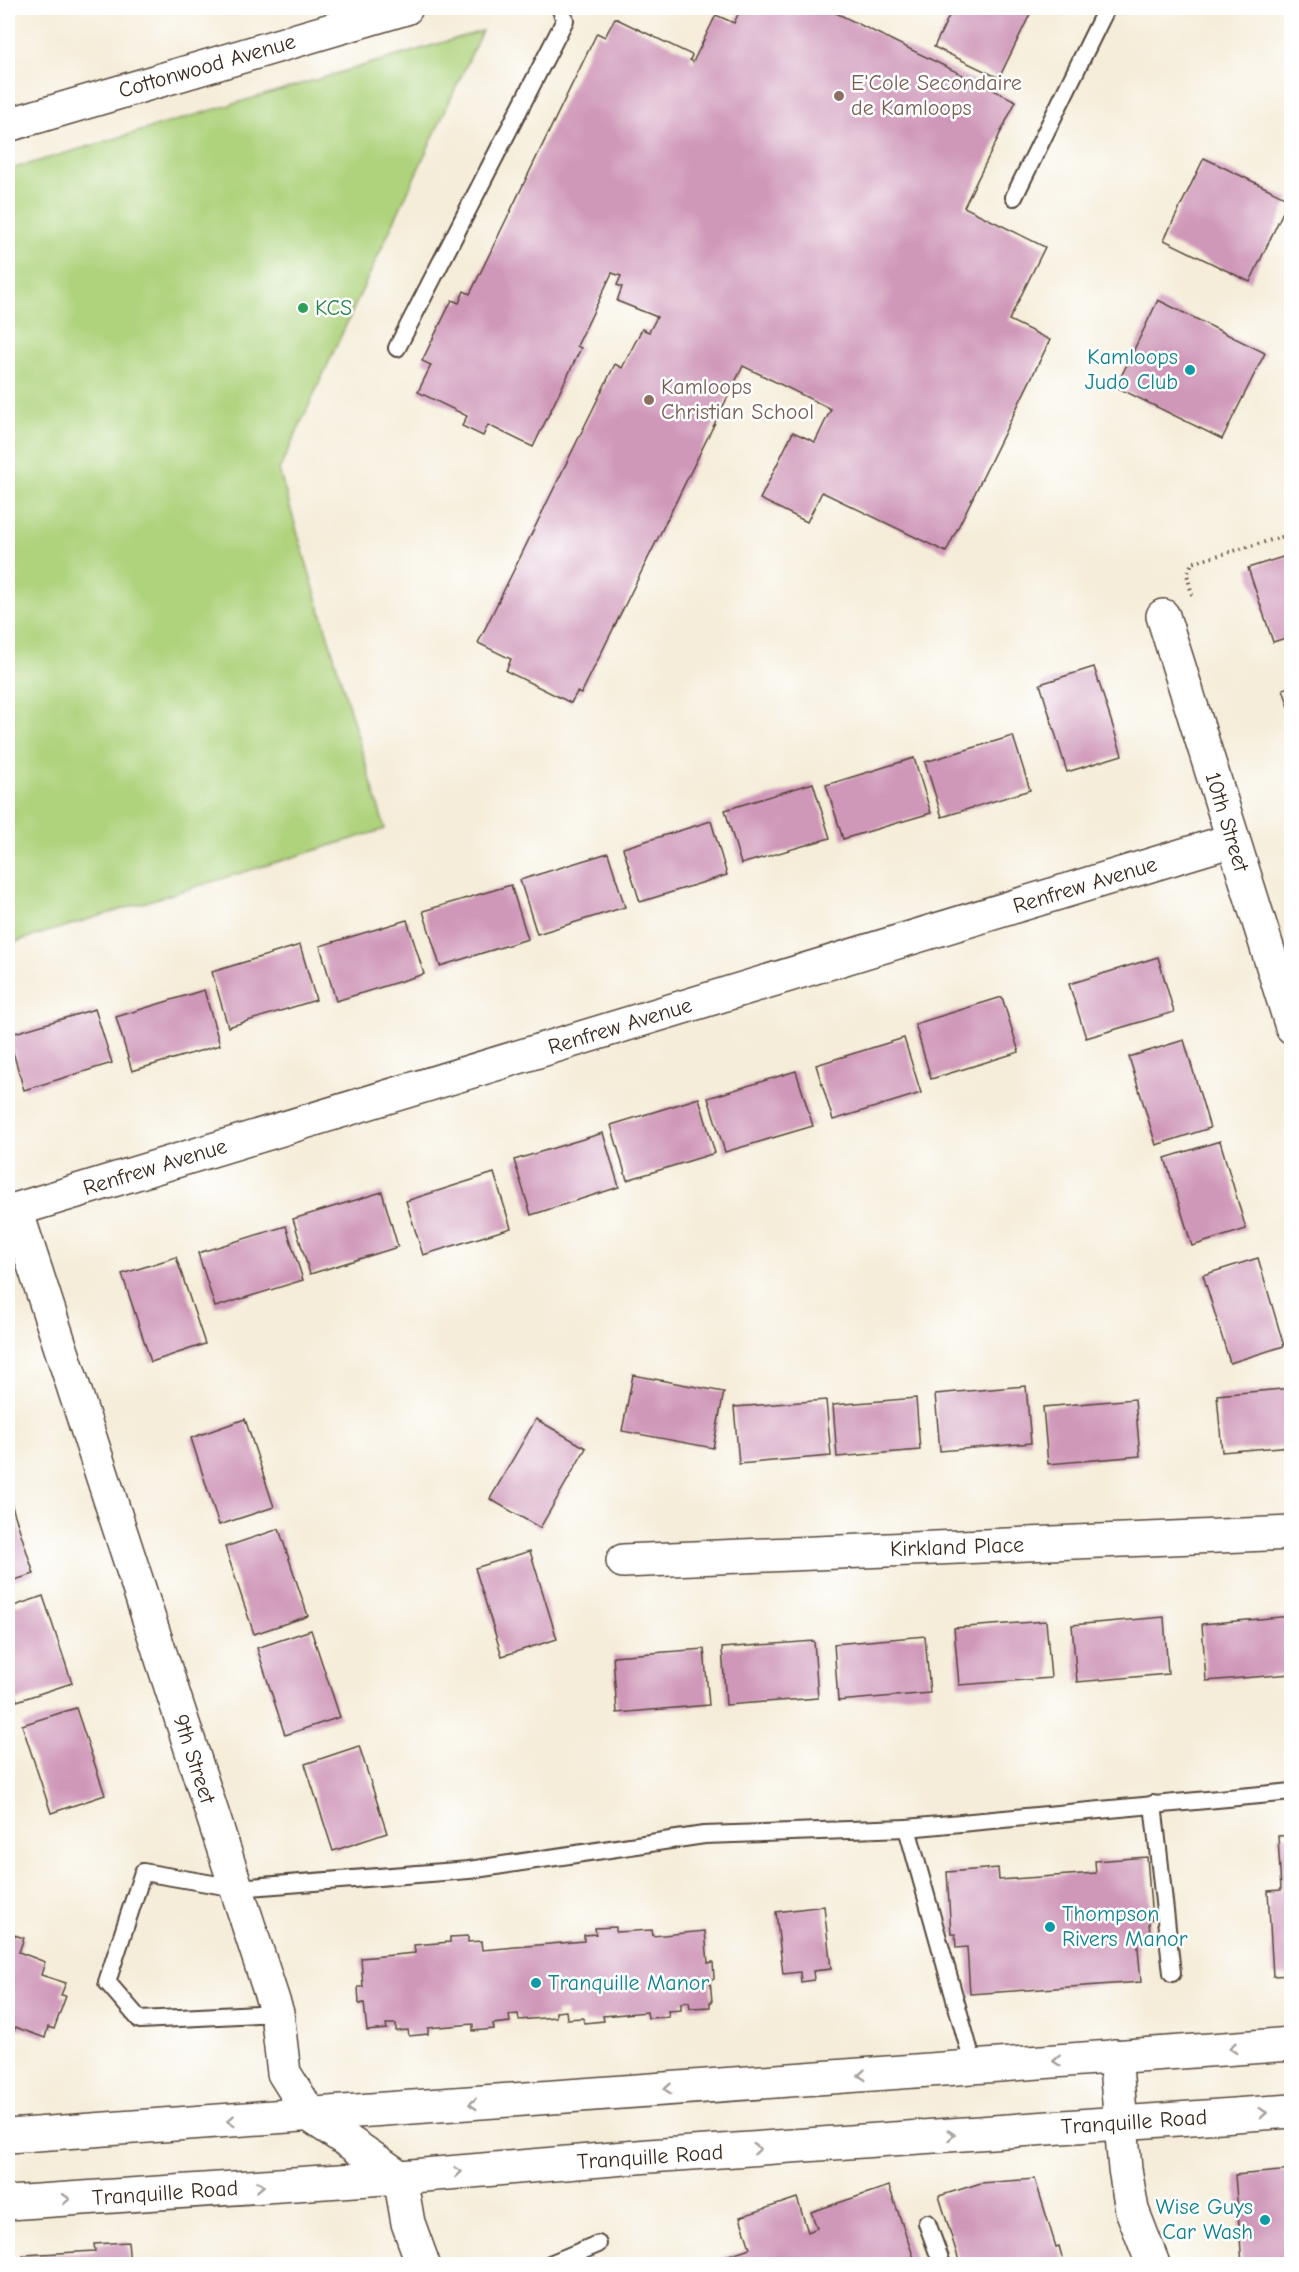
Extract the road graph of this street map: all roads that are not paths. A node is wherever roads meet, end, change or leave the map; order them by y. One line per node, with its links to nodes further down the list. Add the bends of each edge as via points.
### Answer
1 (406, 8): 4 (street, Cottonwood Avenue)
2 (560, 8): 6 (lane, via 565,20)
3 (1102, 8): 5 (lane, via 1105,11)
4 (8, 125)
5 (1014, 198)
6 (397, 348)
7 (1163, 616): 8 (street, 10th Street)
8 (1233, 840): 9 (street, 10th Street); 10 (street, Renfrew Avenue)
9 (1292, 1027)
10 (12, 1211): 16 (street, 9th Street)
11 (1292, 1533): 12 (street, Kirkland Place)
12 (623, 1561)
13 (1292, 1792): 14 (lane)
14 (1153, 1804): 15 (lane); 17 (lane)
15 (907, 1828): 16 (lane, via 704,1835 469,1870); 21 (lane)
16 (236, 1888): 18 (street, 9th Street); 18 (lane, via 143,1872 107,1982 140,2020)
17 (1172, 1973)
18 (277, 2013): 24 (street, 9th Street, via 284,2073)
19 (1292, 2044): 20 (street, one-way to 20)
20 (1115, 2056): 21 (street, one-way to 21); 25 (street)
21 (974, 2067): 24 (street, one-way to 24)
22 (1292, 2111): 25 (street, Tranquille Road, one-way to 22)
23 (8, 2113): 26 (street)
24 (311, 2116): 26 (street, one-way to 26); 28 (street, 9th Street)
25 (1121, 2123): 28 (street, Tranquille Road, one-way to 25); 35 (street, via 1132,2210)
26 (62, 2132): 27 (street)
27 (8, 2136)
28 (400, 2177): 29 (street, Tranquille Road, one-way to 28); 32 (street, via 408,2223)
29 (8, 2203)
30 (927, 2223): 34 (lane)
31 (598, 2244): 33 (lane)
32 (423, 2265)
33 (550, 2265)
34 (942, 2265)
35 (1152, 2265)

